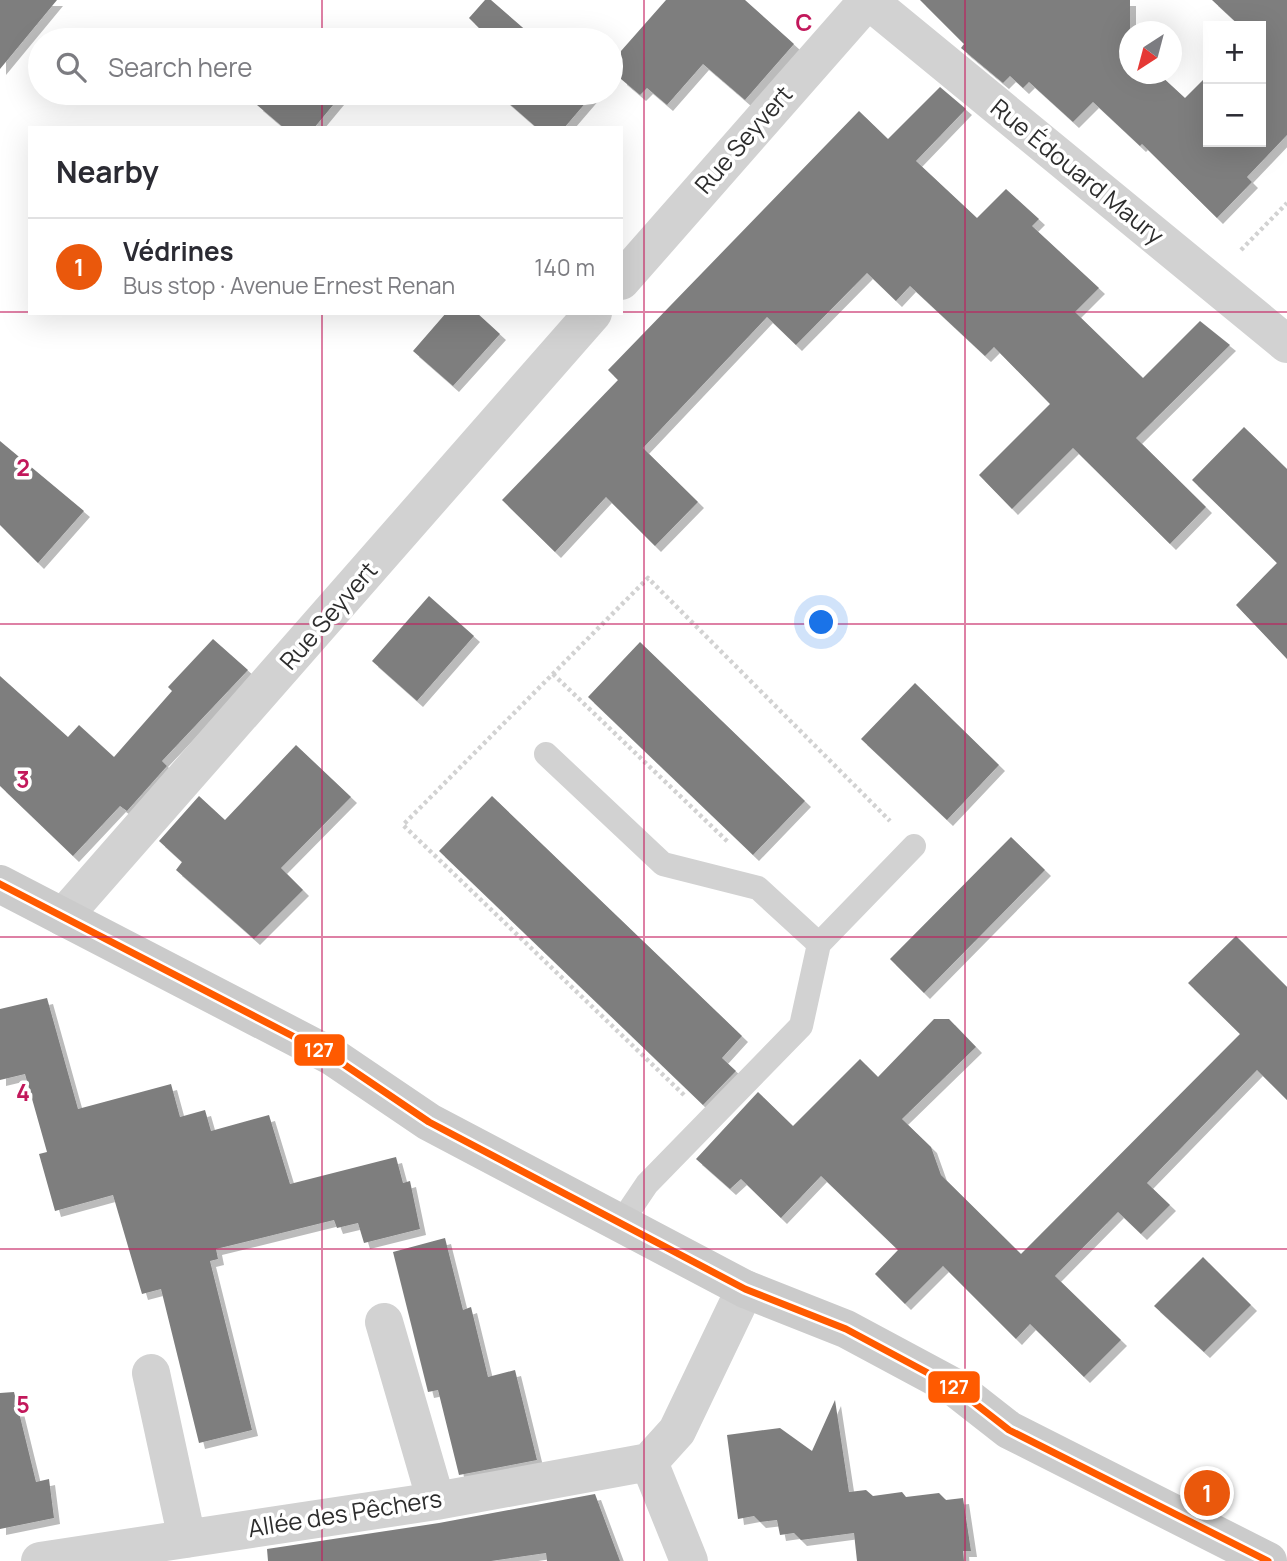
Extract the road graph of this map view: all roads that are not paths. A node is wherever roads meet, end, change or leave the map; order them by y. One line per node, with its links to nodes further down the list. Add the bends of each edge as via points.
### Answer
1 (868, 0): 2 (street, Rue Seyvert); 4 (street, Rue Édouard Maury)
2 (623, 279)
3 (591, 315): 8 (street, Rue Seyvert)
4 (1287, 344)
5 (546, 754): 9 (lane, via 663,864 758,888)
6 (914, 846): 9 (lane)
7 (0, 884): 8 (street)
8 (63, 917): 10 (street, via 333,1057 429,1122)
9 (819, 944): 10 (lane, via 801,1026 647,1184)
10 (620, 1224): 11 (street)
11 (745, 1289): 14 (street, via 677,1431); 19 (street, via 846,1329 954,1387 1009,1430)
12 (384, 1322): 15 (street)
13 (151, 1373): 16 (street)
14 (649, 1462): 15 (street, Allée des Pêchers); 18 (street)
15 (436, 1501): 16 (street, Allée des Pêchers)
16 (187, 1539): 17 (street, Allée des Pêchers)
17 (40, 1561)
18 (689, 1561)
19 (1268, 1561)

